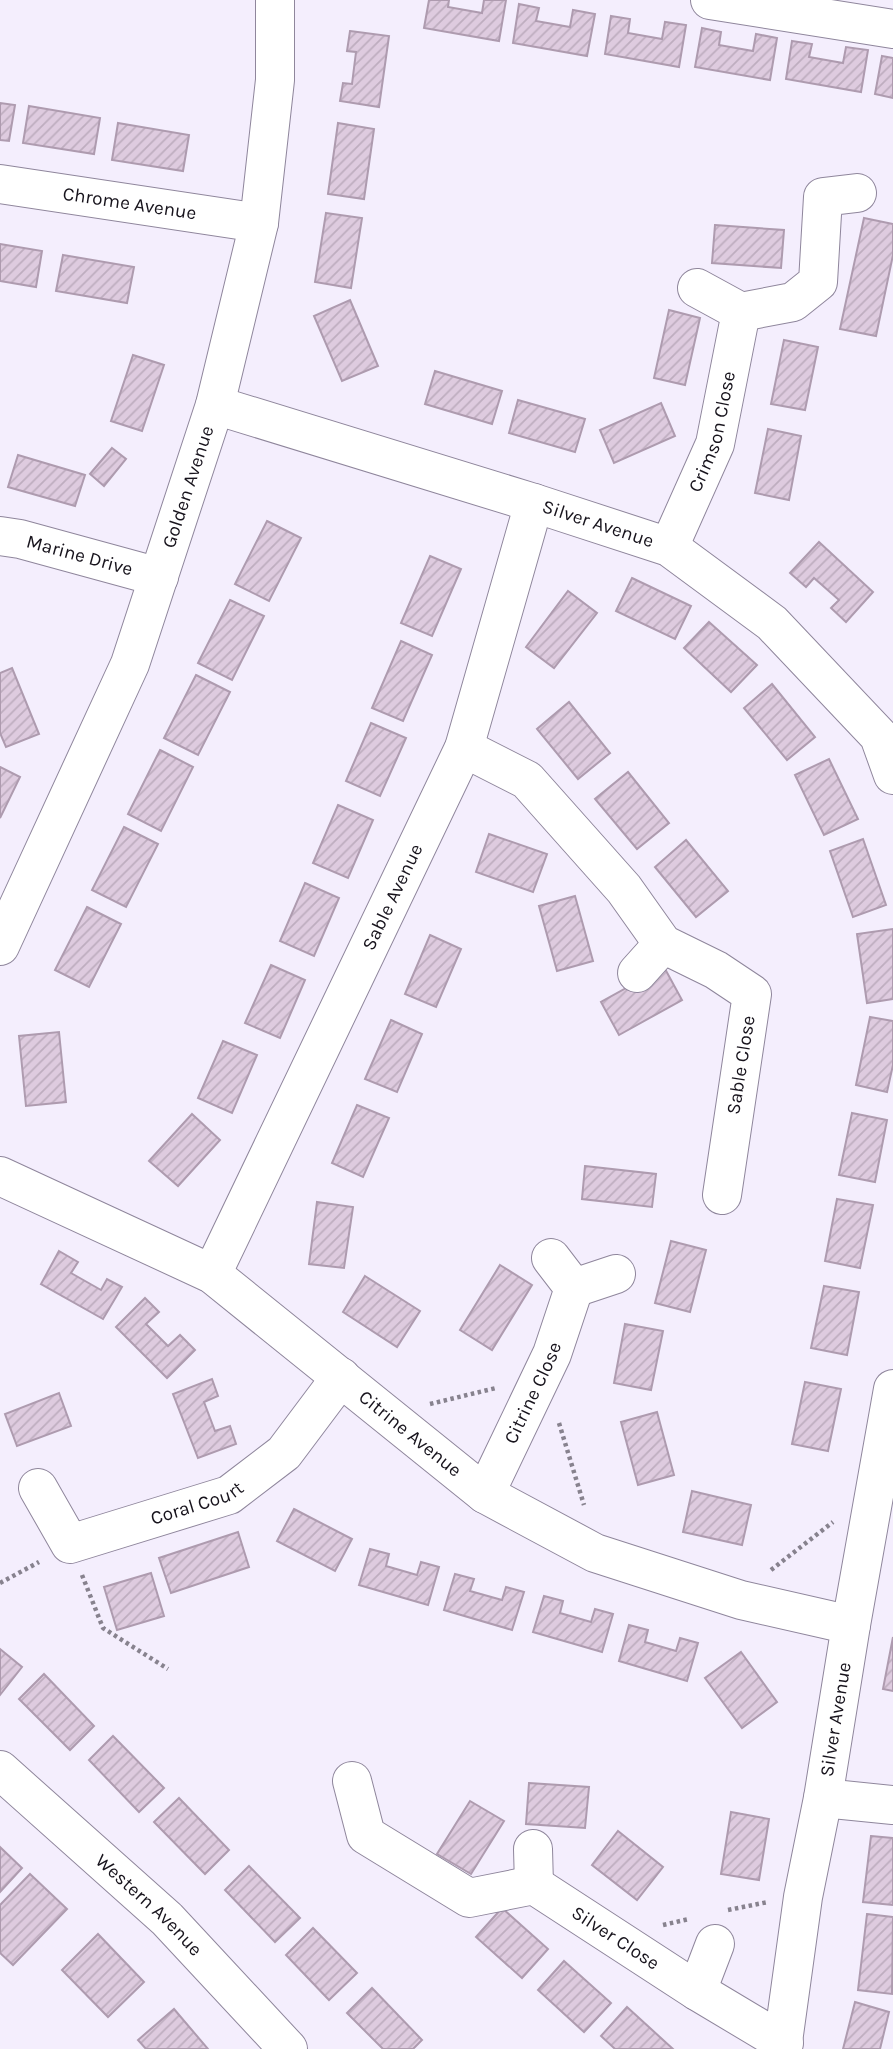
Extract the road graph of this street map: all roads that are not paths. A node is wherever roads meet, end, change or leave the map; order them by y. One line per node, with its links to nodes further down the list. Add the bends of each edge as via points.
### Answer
1 (275, 0): 6 (street, Golden Avenue, via 275,80)
2 (710, 0): 3 (street)
3 (893, 29)
4 (0, 184): 6 (street, Chrome Avenue)
5 (856, 193): 8 (street, via 823,197 818,282 793,302)
6 (259, 223): 9 (street, Golden Avenue)
7 (696, 288): 8 (street)
8 (741, 312): 12 (street, Crimson Close, via 715,444)
9 (215, 405): 10 (street, Silver Avenue); 13 (street, Golden Avenue)
10 (534, 503): 12 (street, Silver Avenue); 15 (street, Sable Avenue)
11 (0, 536): 13 (street, Marine Drive)
12 (668, 547): 14 (street, Silver Avenue, via 772,623)
13 (159, 577): 18 (street, Golden Avenue, via 130,664)
14 (886, 731): 16 (street, Silver Avenue)
15 (464, 748): 17 (street, Sable Close, via 527,780 624,890); 23 (street, Sable Avenue)
16 (893, 775)
17 (663, 944): 19 (street); 21 (street, Sable Close, via 752,994)
18 (0, 946)
19 (637, 972)
20 (0, 1176): 23 (street, Citrine Avenue)
21 (722, 1195)
22 (551, 1258): 25 (street)
23 (212, 1274): 26 (street, Citrine Avenue)
24 (616, 1274): 25 (street)
25 (575, 1288): 29 (street, Citrine Close, via 552,1354)
26 (341, 1377): 28 (street, Coral Court, via 284,1452 229,1495 70,1544); 29 (street, Citrine Avenue)
27 (893, 1389): 30 (street, Silver Avenue)
28 (38, 1488)
29 (485, 1494): 30 (street, Citrine Avenue, via 595,1553 741,1600)
30 (850, 1625): 33 (street, Silver Avenue)
31 (0, 1770): 38 (street, Western Avenue, via 167,1919)
32 (352, 1781): 36 (street, Silver Close, via 366,1835 469,1898 533,1867)
33 (823, 1798): 34 (street); 37 (street, Silver Avenue, via 803,1897)
34 (893, 1805)
35 (715, 1944): 36 (street)
36 (697, 1991): 37 (street, Silver Close)
37 (783, 2046)
38 (288, 2049)

